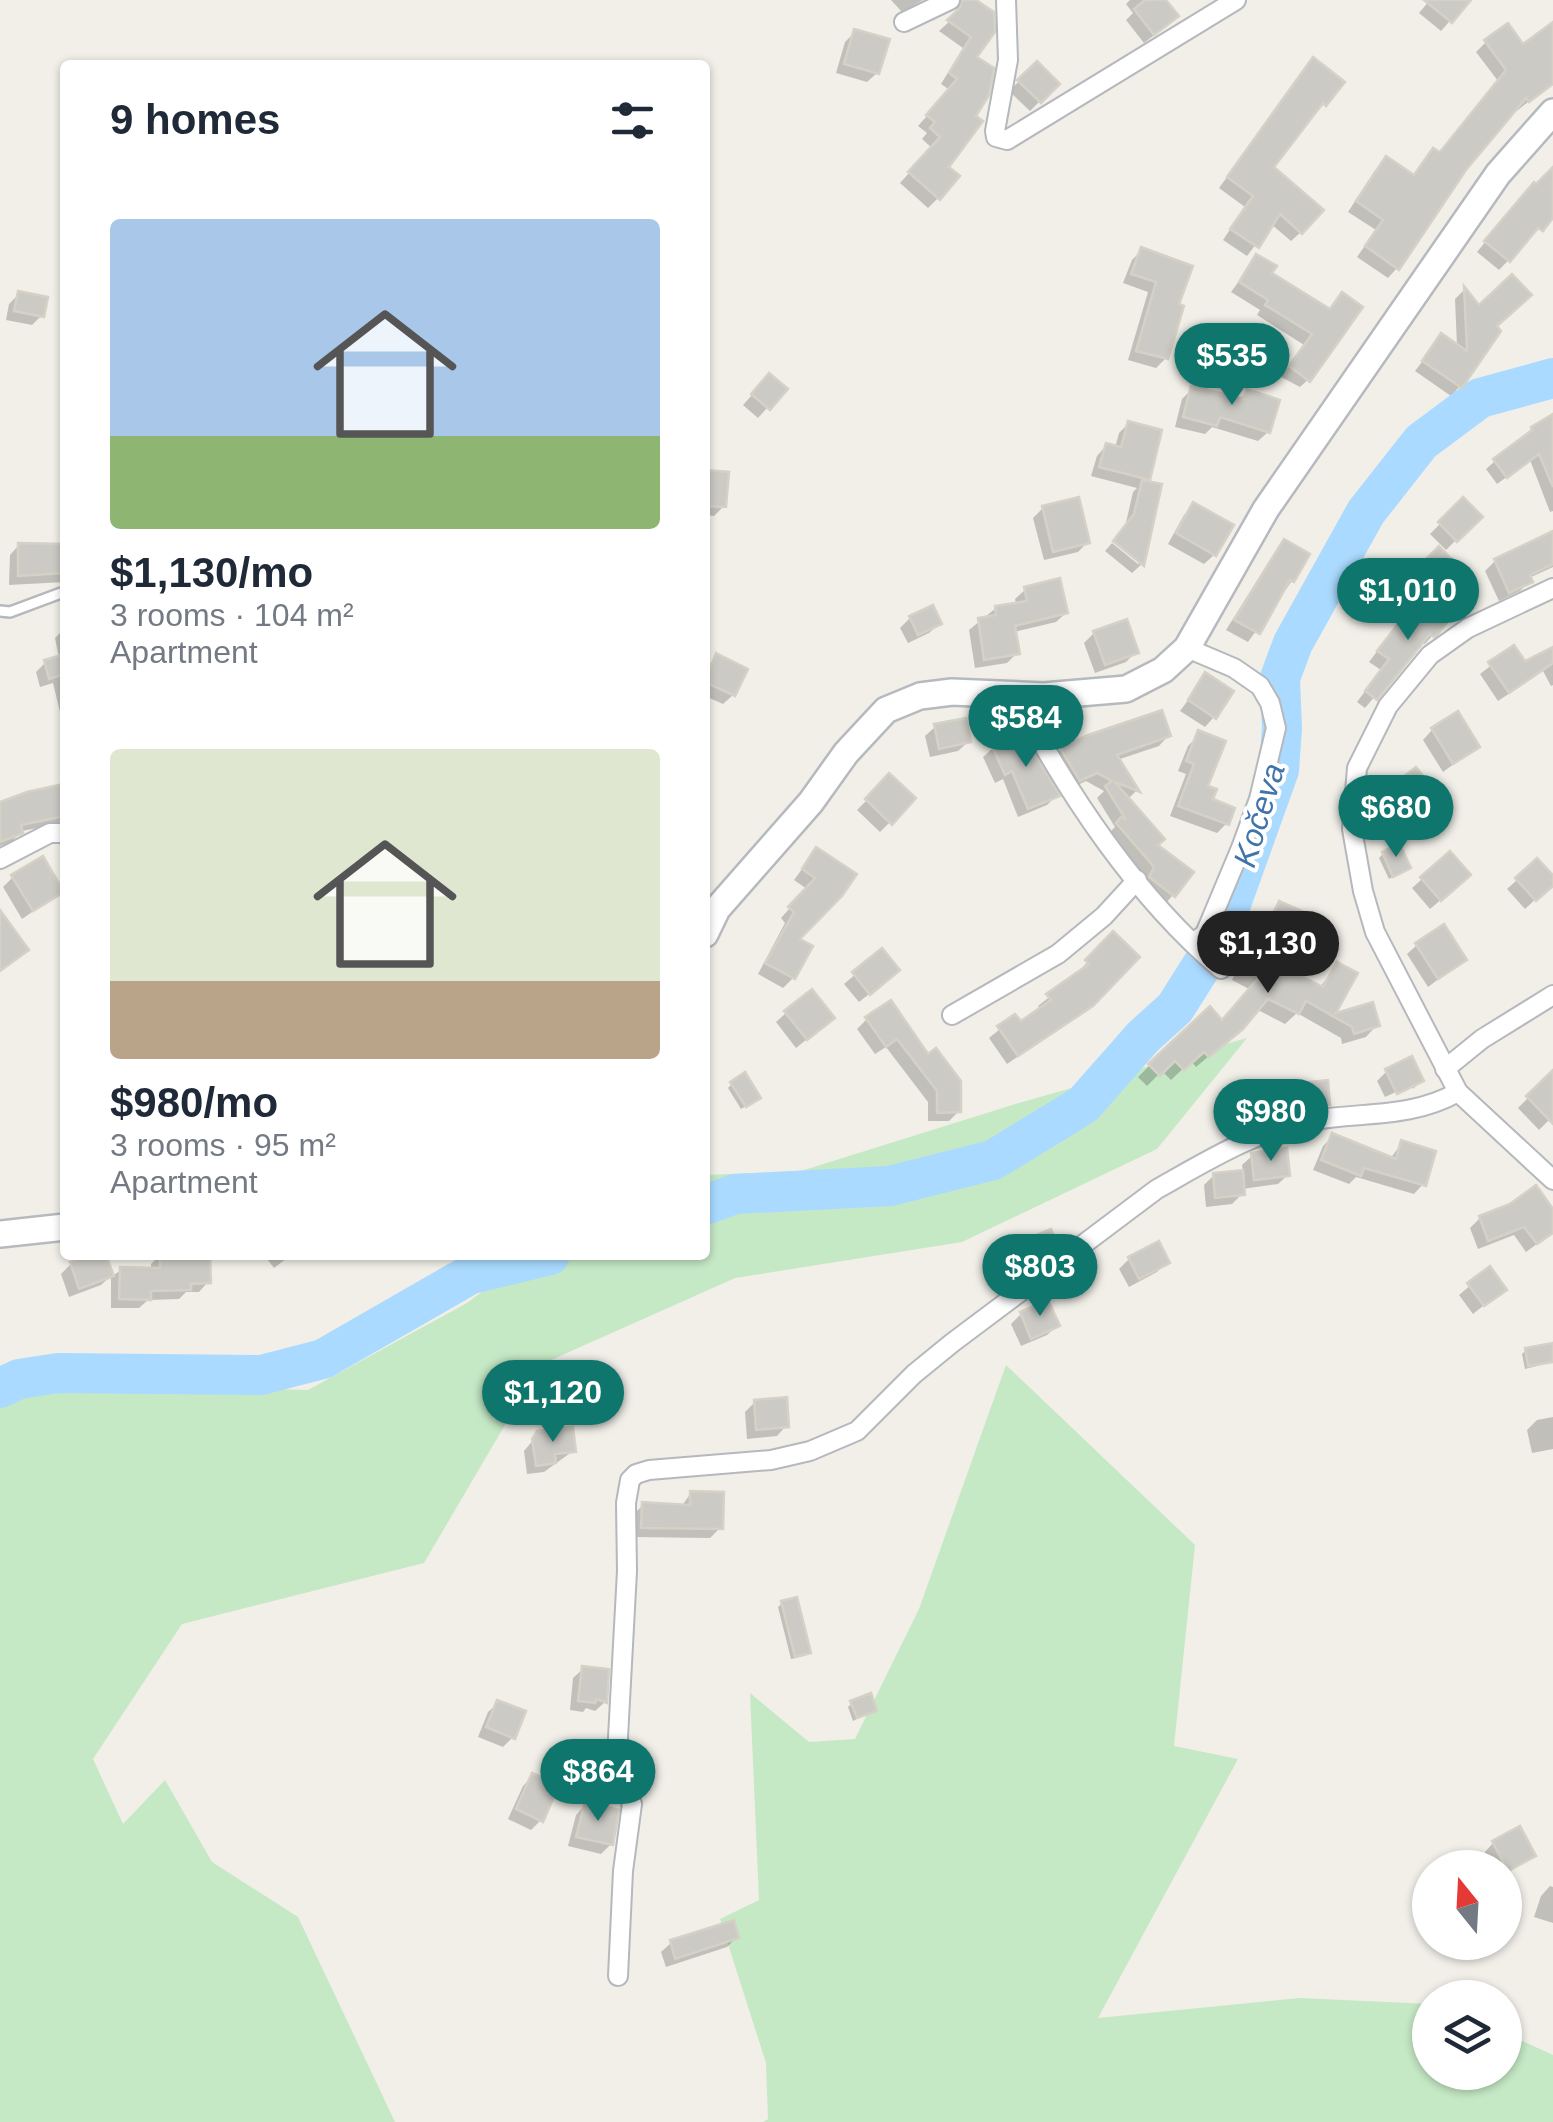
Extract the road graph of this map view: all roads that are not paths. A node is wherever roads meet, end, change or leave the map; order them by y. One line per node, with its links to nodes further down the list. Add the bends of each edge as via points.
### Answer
1 (950, 0): 4 (street)
2 (1006, 0): 3 (street, via 1008,60 995,131 1007,140)
3 (1236, 0)
4 (904, 22)
5 (1553, 112): 9 (main road, via 1498,174 1266,508)
6 (1553, 588): 19 (street, via 1468,628 1430,656 1388,706 1357,768 1352,829 1375,932)
7 (60, 592): 8 (lane)
8 (0, 611)
9 (1186, 648): 10 (main road, via 1163,670 1126,689); 15 (street, via 1260,686 1276,728 1241,848)
10 (1016, 695): 13 (street, via 1068,787); 14 (main road, via 952,692 886,710)
11 (60, 832): 12 (street)
12 (0, 859)
13 (1137, 880): 15 (street); 18 (street, via 1058,954)
14 (710, 924)
15 (1195, 946): 16 (street)
16 (1220, 968)
17 (1553, 996): 19 (street)
18 (952, 1014)
19 (1446, 1069): 20 (street)
20 (1458, 1092): 21 (street); 24 (street, via 1398,1113 1278,1130 1190,1170 952,1343 857,1431 771,1460 648,1470 630,1480 617,1756 632,1804)
21 (1553, 1180)
22 (60, 1228): 23 (main road)
23 (0, 1234)
24 (618, 1976)

